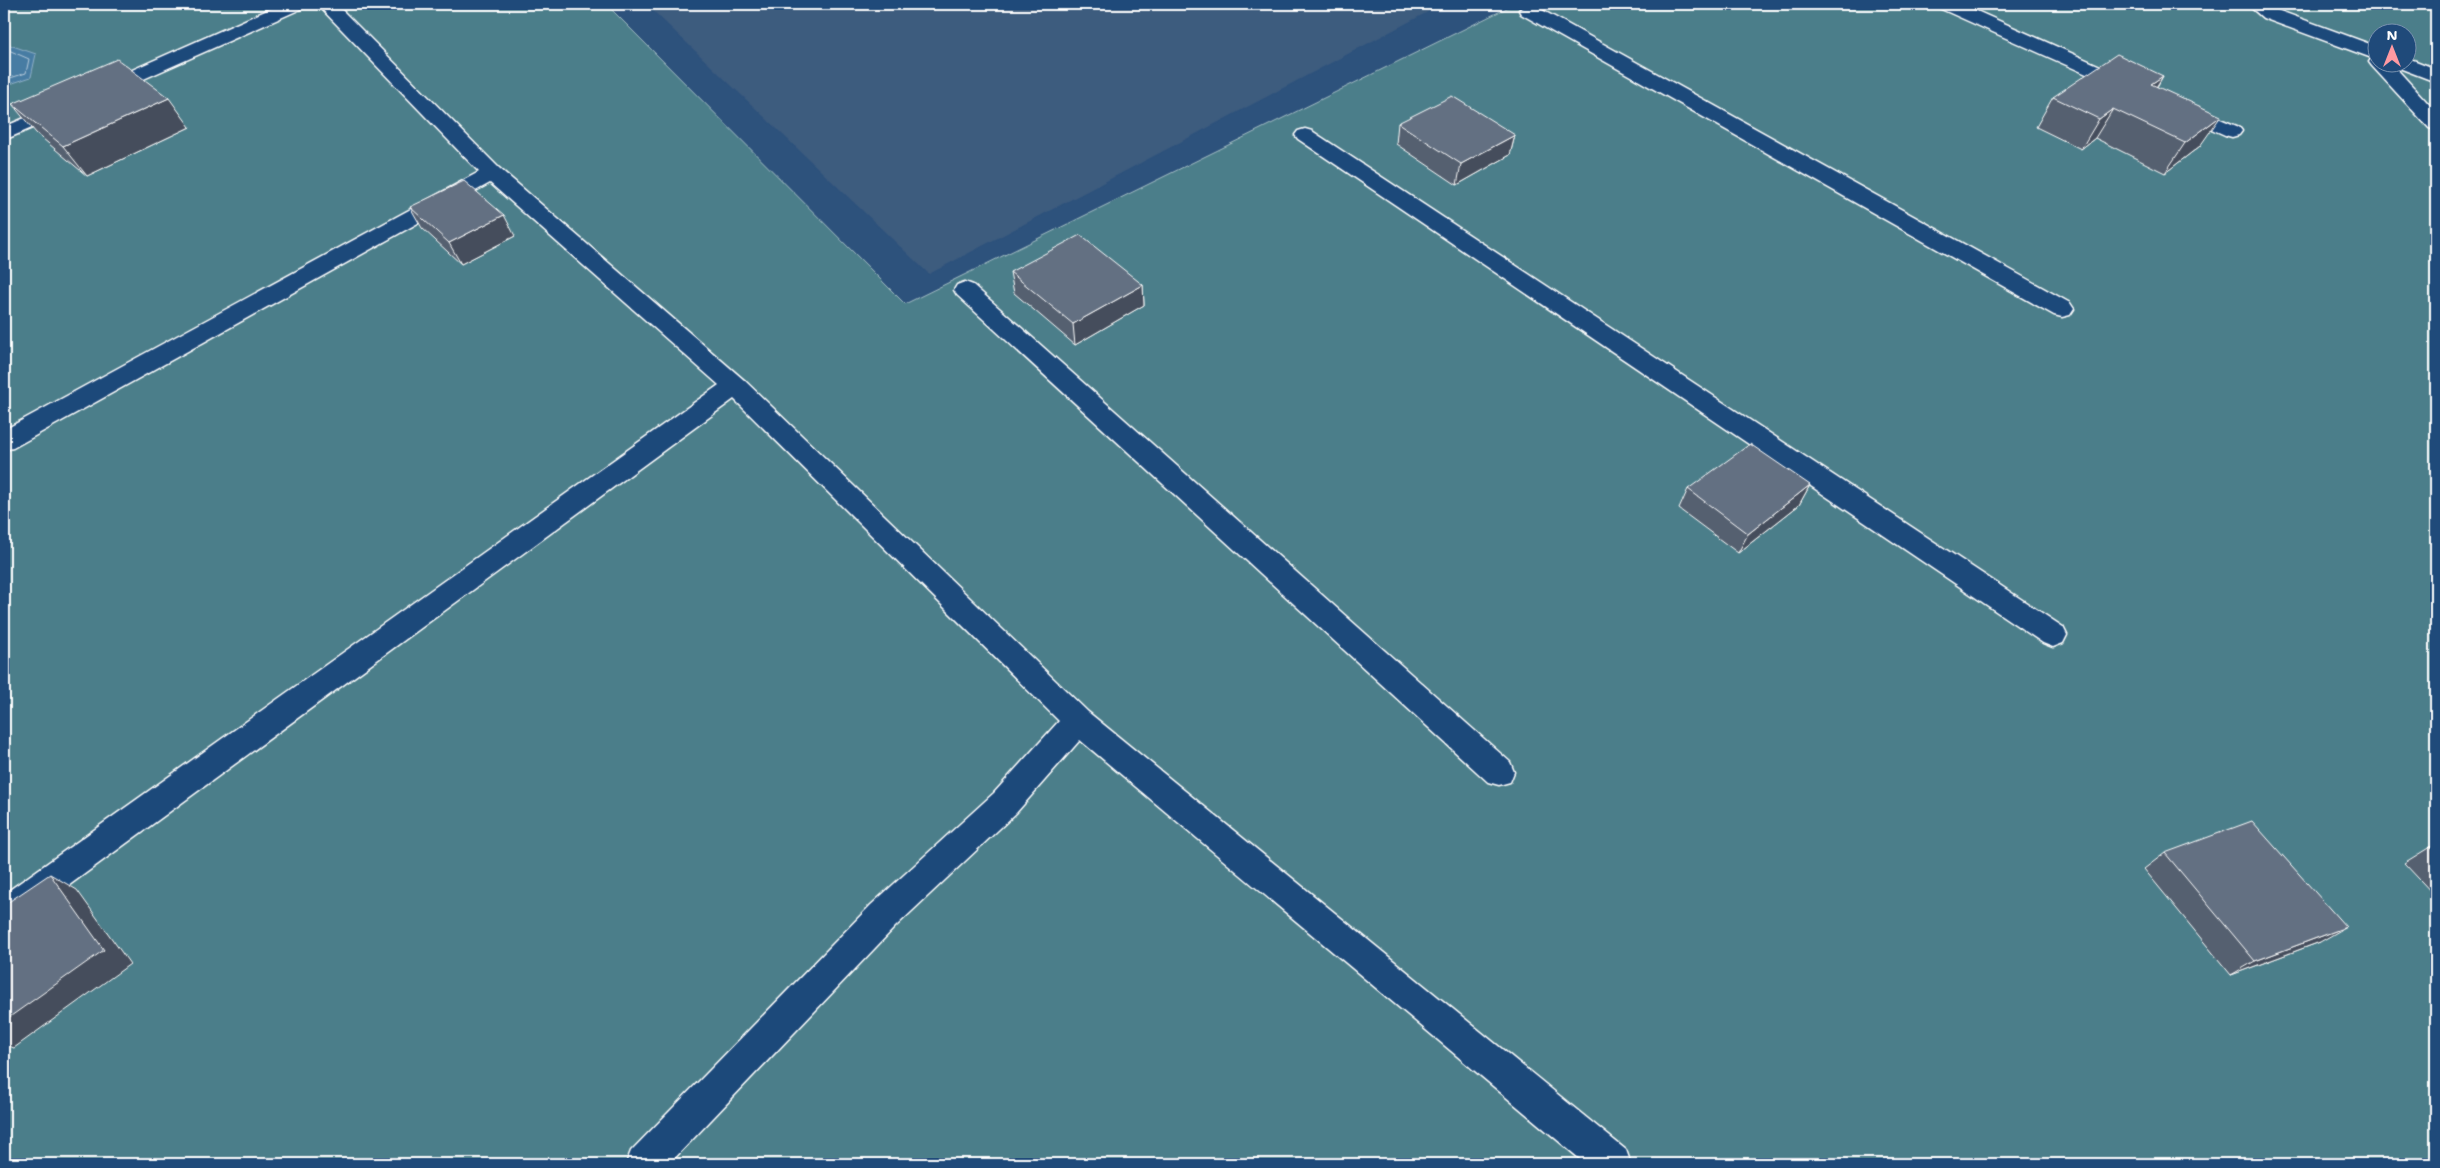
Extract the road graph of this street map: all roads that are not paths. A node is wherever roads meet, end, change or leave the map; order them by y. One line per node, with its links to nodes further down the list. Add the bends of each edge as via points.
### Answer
1 (296, 4): 14 (lane)
2 (326, 4): 16 (lane)
3 (1541, 4): 18 (lane, via 1528,10)
4 (1946, 4): 10 (lane)
5 (2256, 4): 6 (lane, via 2270,14)
6 (2368, 54)
7 (2418, 69): 9 (lane)
8 (2389, 72): 12 (lane)
9 (2436, 76)
10 (2142, 91)
11 (2160, 99): 13 (lane)
12 (2436, 124)
13 (2232, 131)
14 (4, 134)
15 (1305, 135): 21 (lane)
16 (492, 173): 19 (lane); 20 (lane)
17 (965, 290): 23 (lane)
18 (2062, 309)
19 (735, 386): 22 (lane); 24 (lane)
20 (4, 441)
21 (2052, 635)
22 (1078, 721): 25 (lane); 26 (lane, via 1004,803 883,916)
23 (1499, 772)
24 (4, 913)
25 (1613, 1163)
26 (644, 1164)

